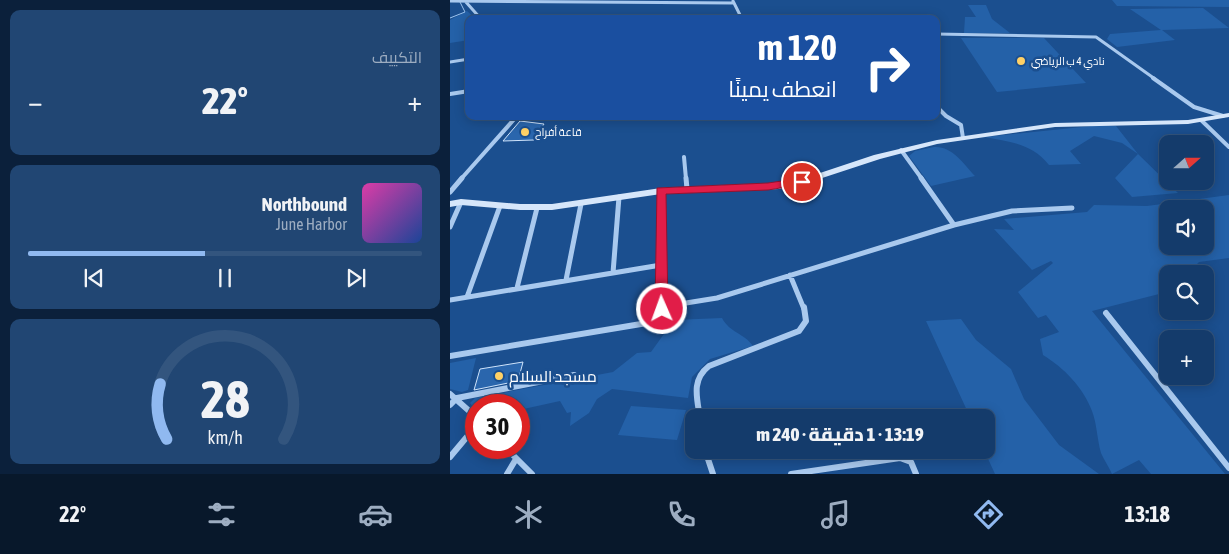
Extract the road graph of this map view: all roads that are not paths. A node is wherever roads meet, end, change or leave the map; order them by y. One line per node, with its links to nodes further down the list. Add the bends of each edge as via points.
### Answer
1 (456, 0): 2 (street); 3 (street)
2 (465, 0): 4 (street); 6 (street)
3 (450, 1)
4 (656, 1): 5 (street)
5 (733, 1): 7 (street)
6 (478, 15)
7 (740, 15)
8 (940, 34): 14 (street, via 1096,36 1190,104 1202,111)
9 (465, 60): 10 (street)
10 (450, 62)
11 (465, 92): 12 (street)
12 (450, 94)
13 (940, 110): 17 (street, via 961,125)
14 (1226, 116): 16 (main road)
15 (513, 120): 23 (street)
16 (1202, 121): 17 (main road, via 1055,125); 18 (street)
17 (963, 138): 19 (main road)
18 (1229, 147)
19 (901, 150): 21 (main road, via 786,185); 31 (street)
20 (684, 157): 21 (street)
21 (688, 189): 22 (main road)
22 (660, 191): 24 (main road); 33 (street)
23 (450, 192)
24 (619, 197): 27 (main road); 34 (street)
25 (462, 202): 26 (main road); 28 (main road); 32 (street)
26 (450, 204)
27 (581, 204): 29 (main road); 36 (street)
28 (500, 206): 29 (main road); 38 (street)
29 (537, 208): 37 (street)
30 (1072, 208): 31 (street, via 1012,211)
31 (954, 226): 35 (street)
32 (450, 227)
33 (661, 264): 34 (street); 40 (street)
34 (614, 273): 36 (street)
35 (790, 275): 40 (street, via 700,302); 48 (street, via 806,314 804,328 709,366 700,373 696,390)
36 (566, 280): 37 (street)
37 (517, 288): 38 (street)
38 (467, 297): 39 (street)
39 (450, 300)
40 (662, 303): 42 (street, via 658,318 647,323)
41 (1106, 313): 53 (street)
42 (450, 356)
43 (574, 375): 45 (street)
44 (450, 394): 45 (street)
45 (457, 398): 46 (street); 47 (street)
46 (450, 405)
47 (465, 406)
48 (699, 409)
49 (465, 439): 50 (street)
50 (450, 457)
51 (516, 459): 54 (street); 55 (street)
52 (709, 459): 56 (street)
53 (1229, 468)
54 (507, 474)
55 (532, 474)
56 (713, 474)
57 (791, 474): 58 (street, via 900,458 911,462)
58 (916, 474)

